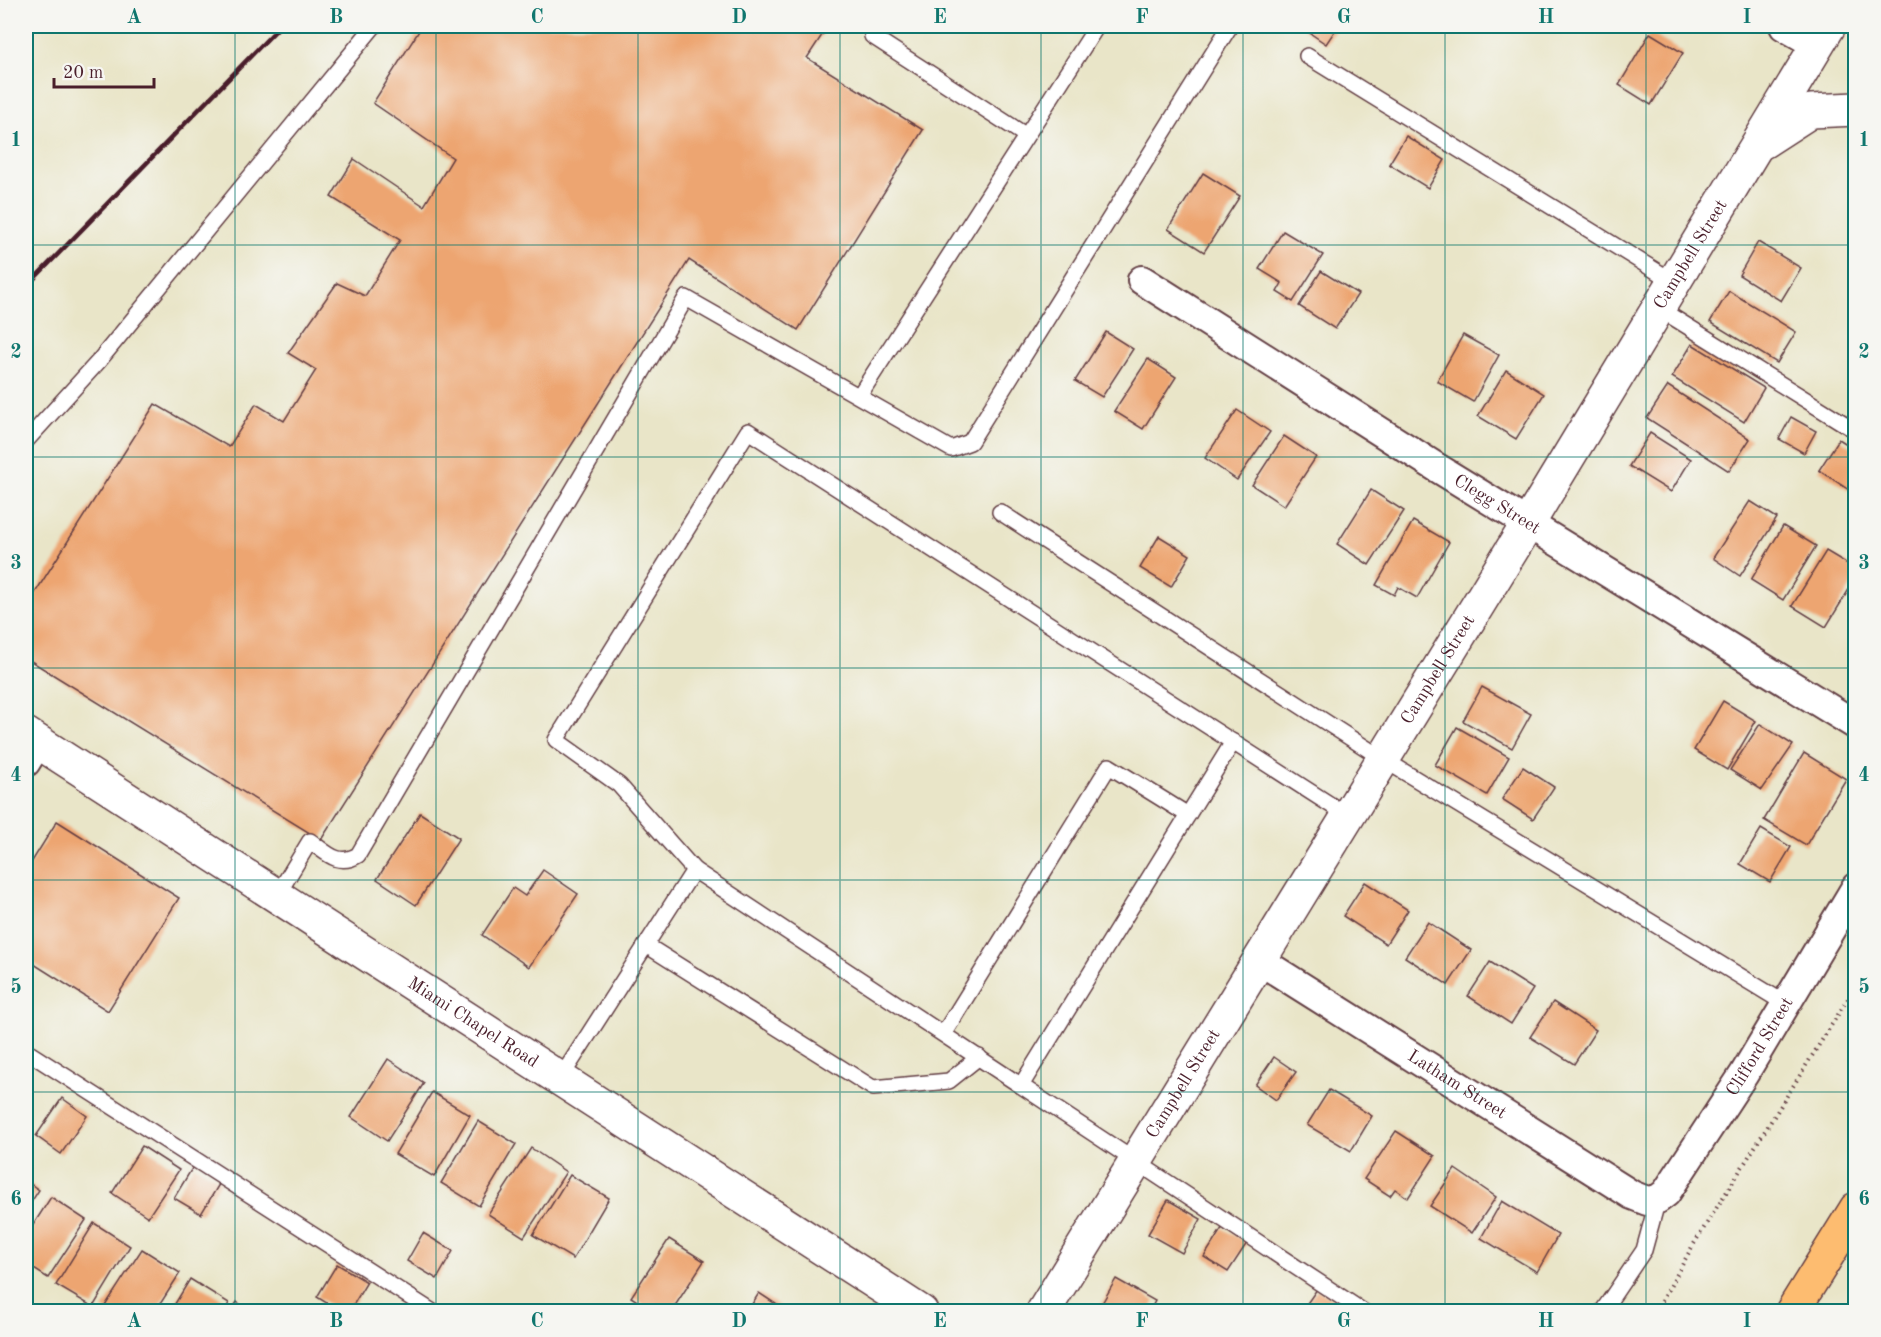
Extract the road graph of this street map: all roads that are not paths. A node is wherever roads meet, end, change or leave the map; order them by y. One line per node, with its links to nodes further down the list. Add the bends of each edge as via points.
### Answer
1 (374, 26): 15 (lane, via 98,362)
2 (879, 26): 9 (lane, via 872,36)
3 (1230, 26): 13 (lane, via 970,442 951,449)
4 (1784, 26): 6 (street)
5 (1094, 27): 9 (lane)
6 (1823, 35): 10 (street, Campbell Street)
7 (1307, 56): 12 (lane)
8 (1856, 109): 10 (street, via 1811,111)
9 (1025, 135): 13 (lane)
10 (1756, 146): 12 (street, Campbell Street)
11 (1142, 280): 17 (street, Clegg Street)
12 (1666, 295): 14 (lane); 17 (street, Campbell Street)
13 (859, 396): 26 (lane, via 686,298 358,855 338,861 310,841)
14 (1856, 431)
15 (26, 441)
16 (1000, 512): 21 (lane)
17 (1529, 522): 18 (street, Clegg Street); 21 (street, Campbell Street)
18 (1856, 725)
19 (1233, 742): 22 (lane); 23 (lane); 24 (lane, via 748,431 556,740 619,785)
20 (30, 746): 26 (street, Miami Chapel Road)
21 (1383, 759): 23 (street, Campbell Street); 29 (lane)
22 (1188, 815): 30 (lane, via 1109,766); 34 (lane)
23 (1348, 816): 28 (street, Campbell Street)
24 (694, 870): 27 (lane); 30 (lane)
25 (1856, 887): 29 (street, Clifford Street)
26 (276, 897): 33 (street, Miami Chapel Road)
27 (646, 945): 32 (lane, via 873,1088 949,1081); 33 (lane)
28 (1260, 960): 35 (street, Campbell Street); 36 (street, Latham Street, via 1563,1154 1632,1195 1647,1201)
29 (1786, 1004): 36 (street, Clifford Street, via 1666,1193)
30 (944, 1033): 32 (lane)
31 (26, 1051): 38 (lane)
32 (979, 1057): 34 (lane)
33 (560, 1079): 39 (street, Miami Chapel Road)
34 (1022, 1084): 35 (lane)
35 (1135, 1162): 40 (street, Campbell Street); 41 (lane)
36 (1658, 1199): 42 (lane, via 1644,1250)
37 (1856, 1209): 43 (highway)
38 (433, 1311)
39 (921, 1311)
40 (1043, 1311)
41 (1364, 1311)
42 (1602, 1311)
43 (1792, 1311)

